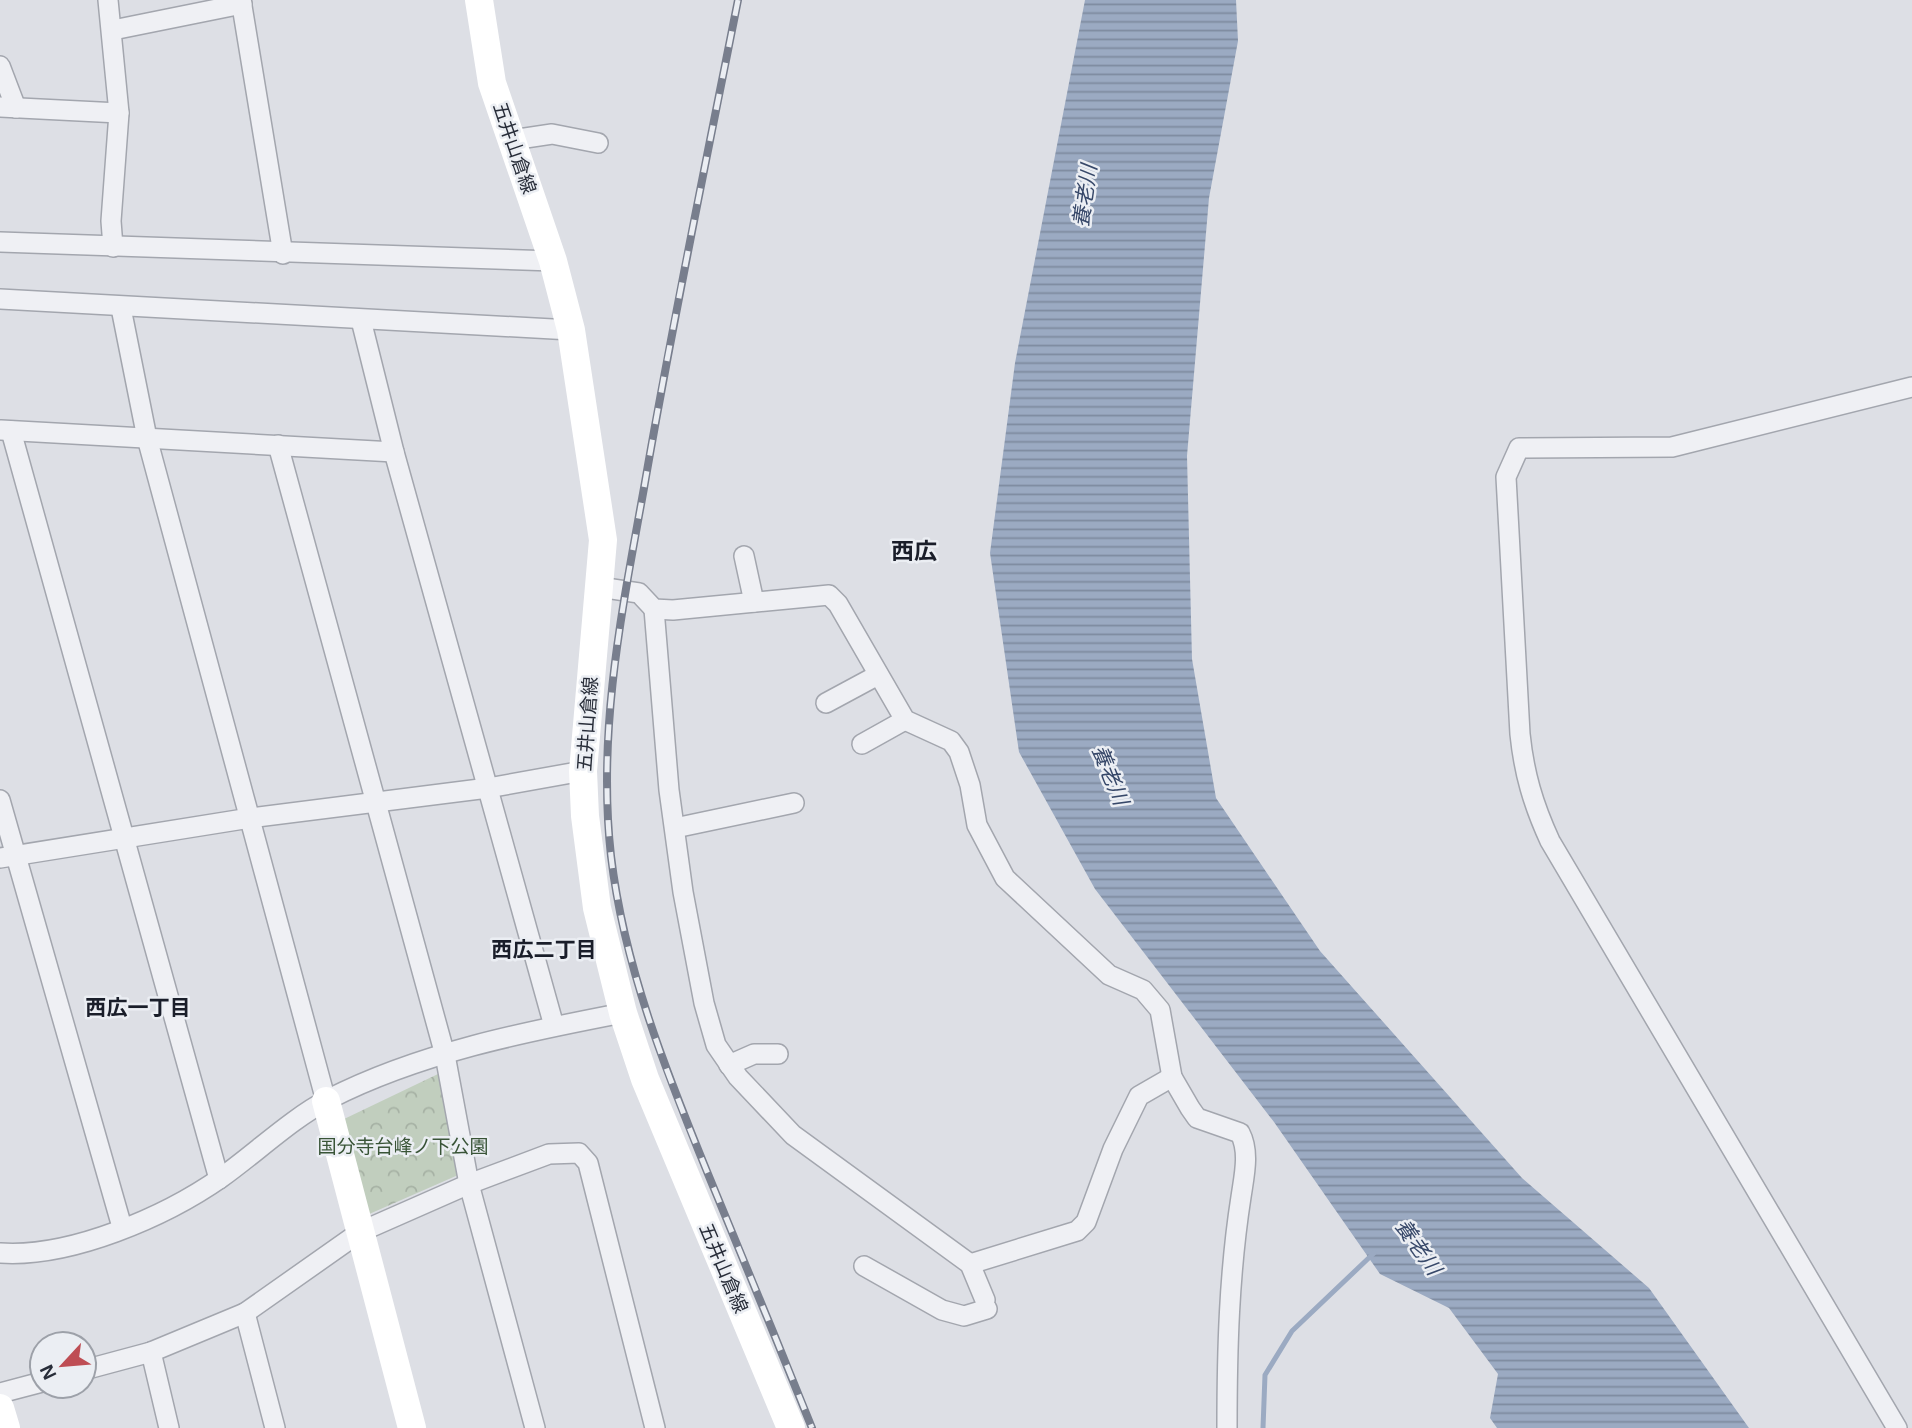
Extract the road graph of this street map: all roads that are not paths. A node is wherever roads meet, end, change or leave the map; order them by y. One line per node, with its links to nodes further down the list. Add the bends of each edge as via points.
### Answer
1 (108, 0): 4 (street)
2 (479, 0): 8 (main road, 五井山倉線, via 492,83)
3 (241, 2): 4 (street); 12 (street)
4 (113, 30): 7 (street)
5 (0, 66): 6 (street)
6 (8, 108): 7 (street)
7 (119, 113): 11 (street)
8 (512, 140): 9 (street, via 552,134); 13 (main road, 五井山倉線)
9 (598, 143)
10 (0, 242): 11 (street)
11 (113, 247): 12 (street)
12 (283, 254): 13 (street)
13 (553, 261): 17 (main road, 五井山倉線)
14 (0, 299): 15 (street)
15 (121, 308): 16 (street); 20 (street)
16 (361, 320): 17 (street); 22 (street)
17 (571, 330): 24 (main road, 五井山倉線, via 603,540)
18 (1912, 387): 68 (street, via 1672,447 1519,448 1506,477 1520,734 1531,800 1550,841)
19 (6, 430): 20 (street); 38 (street)
20 (147, 438): 21 (street); 36 (street)
21 (278, 446): 22 (street); 34 (street)
22 (394, 452): 32 (street)
23 (744, 556): 25 (street)
24 (599, 587): 26 (street, via 639,593); 31 (main road, 五井山倉線)
25 (754, 602): 26 (street); 27 (street, via 829,595)
26 (654, 609): 37 (street)
27 (878, 675): 28 (street); 29 (street)
28 (826, 703)
29 (905, 720): 30 (street); 45 (street, via 951,741 959,752 977,825 1005,878 1109,975 1143,990 1160,1010)
30 (862, 744)
31 (583, 771): 32 (street); 40 (main road, 五井山倉線, via 584,816 597,908)
32 (488, 788): 34 (street); 41 (street)
33 (0, 800): 39 (street)
34 (374, 802): 36 (street); 43 (street)
35 (794, 803): 37 (street)
36 (250, 818): 38 (street); 46 (street)
37 (674, 828): 44 (street, via 704,1003 716,1045)
38 (124, 838): 39 (street); 47 (street)
39 (8, 857): 49 (street)
40 (623, 1013): 41 (street); 66 (main road, 五井山倉線, via 645,1079)
41 (554, 1026): 43 (street)
42 (778, 1054): 44 (street, via 754,1054)
43 (445, 1055): 46 (street, via 385,1073); 48 (street)
44 (729, 1065): 52 (street, via 793,1135)
45 (1172, 1077): 52 (street, via 1139,1096 1086,1222 1077,1231); 67 (street, via 1197,1118 1227,1126 1240,1133 1245,1143 1231,1260)
46 (326, 1101): 47 (street); 50 (main road)
47 (219, 1179): 49 (street)
48 (470, 1184): 50 (street); 64 (street); 65 (street, via 549,1154 579,1153 589,1163)
49 (122, 1227): 51 (street, via 81,1243 26,1255)
50 (360, 1232): 54 (street); 63 (main road)
51 (0, 1253)
52 (970, 1264): 53 (street, via 986,1304 964,1316 942,1310)
53 (864, 1266)
54 (245, 1313): 55 (street); 62 (street)
55 (151, 1352): 56 (street); 61 (street)
56 (98, 1366)
57 (28, 1385): 58 (street)
58 (0, 1393)
59 (0, 1408): 60 (main road)
60 (6, 1428)
61 (169, 1428)
62 (275, 1428)
63 (412, 1428)
64 (535, 1428)
65 (656, 1428)
66 (790, 1428)
67 (1227, 1428)
68 (1897, 1428)

